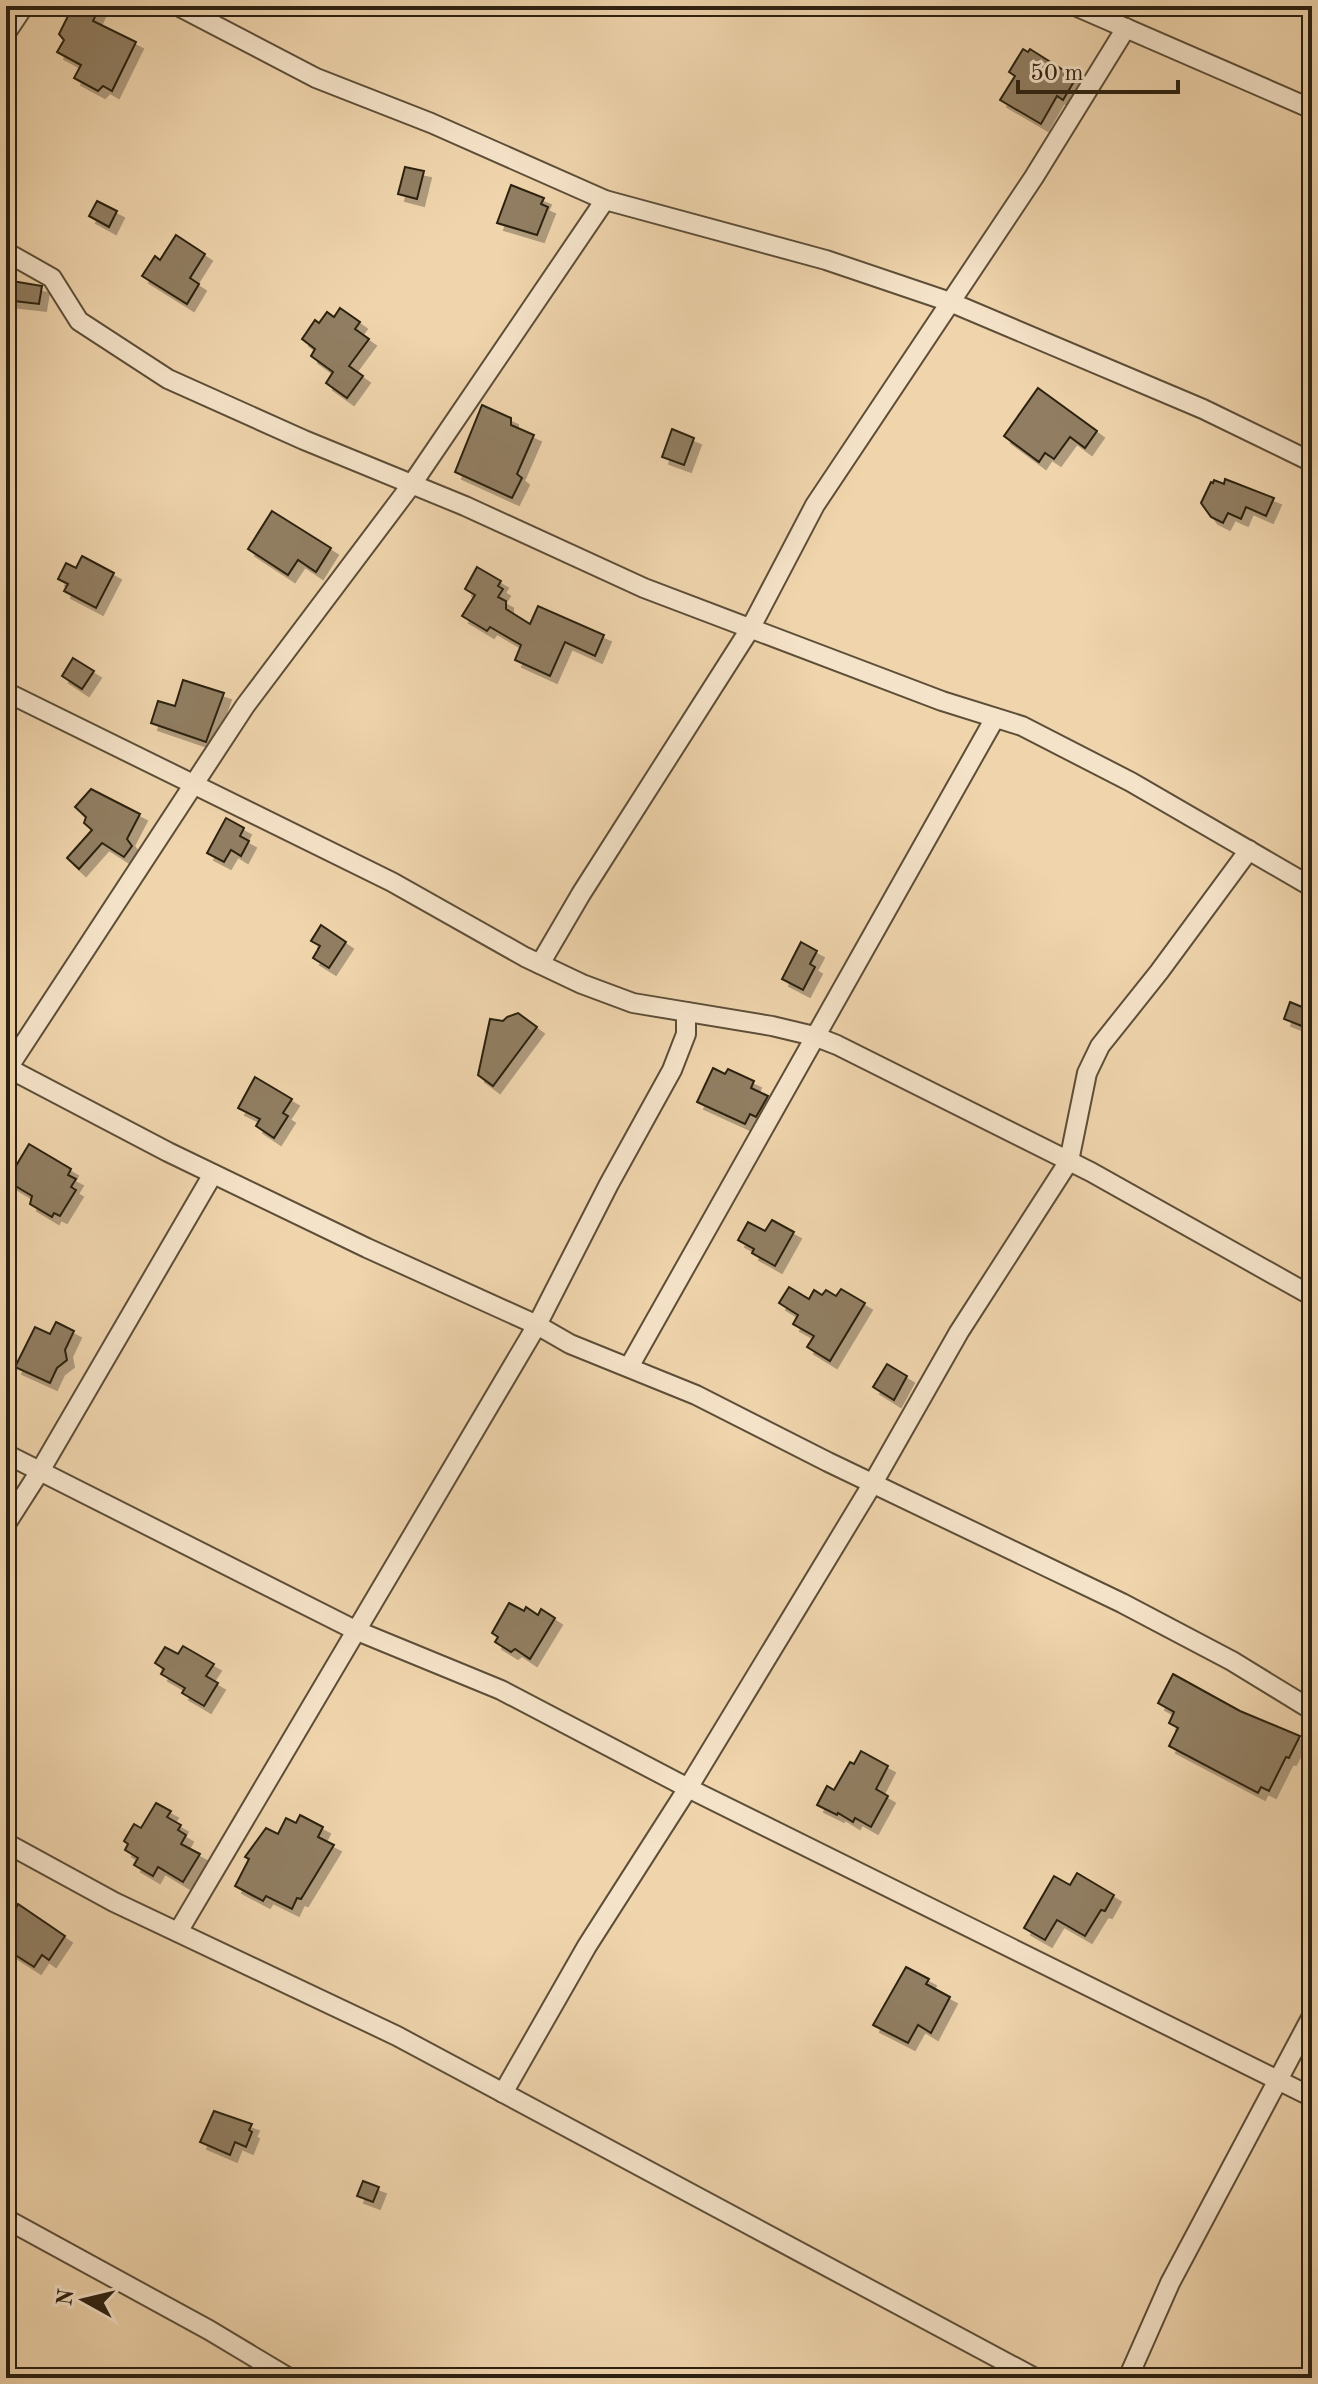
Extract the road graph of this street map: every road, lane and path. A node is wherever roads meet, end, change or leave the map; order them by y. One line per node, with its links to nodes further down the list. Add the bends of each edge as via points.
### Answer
1 (24, 6): 5 (street)
2 (178, 6): 7 (street, via 316,78)
3 (1075, 6): 4 (street)
4 (1126, 28): 6 (street); 9 (street)
5 (6, 33)
6 (1312, 109)
7 (605, 200): 9 (street, via 826,260); 11 (street)
8 (6, 252): 11 (street, via 56,281 79,321 168,379)
9 (950, 302): 10 (street, via 1203,409); 12 (street, via 815,505)
10 (1312, 462)
11 (412, 484): 12 (street, via 644,588); 15 (street, via 245,706)
12 (750, 629): 14 (street); 18 (street)
13 (6, 692): 15 (street)
14 (995, 718): 16 (street, via 1022,726 1131,782); 20 (street)
15 (194, 783): 18 (street, via 392,882); 21 (street)
16 (1249, 850): 17 (street); 22 (street, via 1100,1046 1087,1073)
17 (1312, 887)
18 (540, 964): 19 (street, via 633,1003)
19 (686, 1012): 20 (street); 25 (street, via 686,1034 672,1070)
20 (814, 1036): 22 (street); 26 (street)
21 (7, 1067): 23 (street)
22 (1069, 1161): 24 (street); 29 (street, via 959,1332)
23 (213, 1174): 25 (street); 28 (street)
24 (1312, 1296)
25 (537, 1325): 26 (street); 31 (street)
26 (629, 1367): 29 (street)
27 (6, 1454): 28 (street)
28 (40, 1471): 30 (street); 31 (street)
29 (873, 1483): 32 (street, via 1122,1603); 33 (street)
30 (6, 1524)
31 (355, 1630): 33 (street, via 501,1690); 35 (street)
32 (1312, 1710)
33 (688, 1788): 37 (street); 38 (street, via 587,1946)
34 (6, 1843): 35 (street)
35 (178, 1932): 38 (street, via 397,2036)
36 (1312, 2016): 37 (street)
37 (1279, 2078): 39 (street); 43 (street, via 1170,2283)
38 (503, 2093): 42 (street)
39 (1312, 2097)
40 (6, 2219): 41 (street)
41 (289, 2378)
42 (1035, 2378)
43 (1128, 2378)

